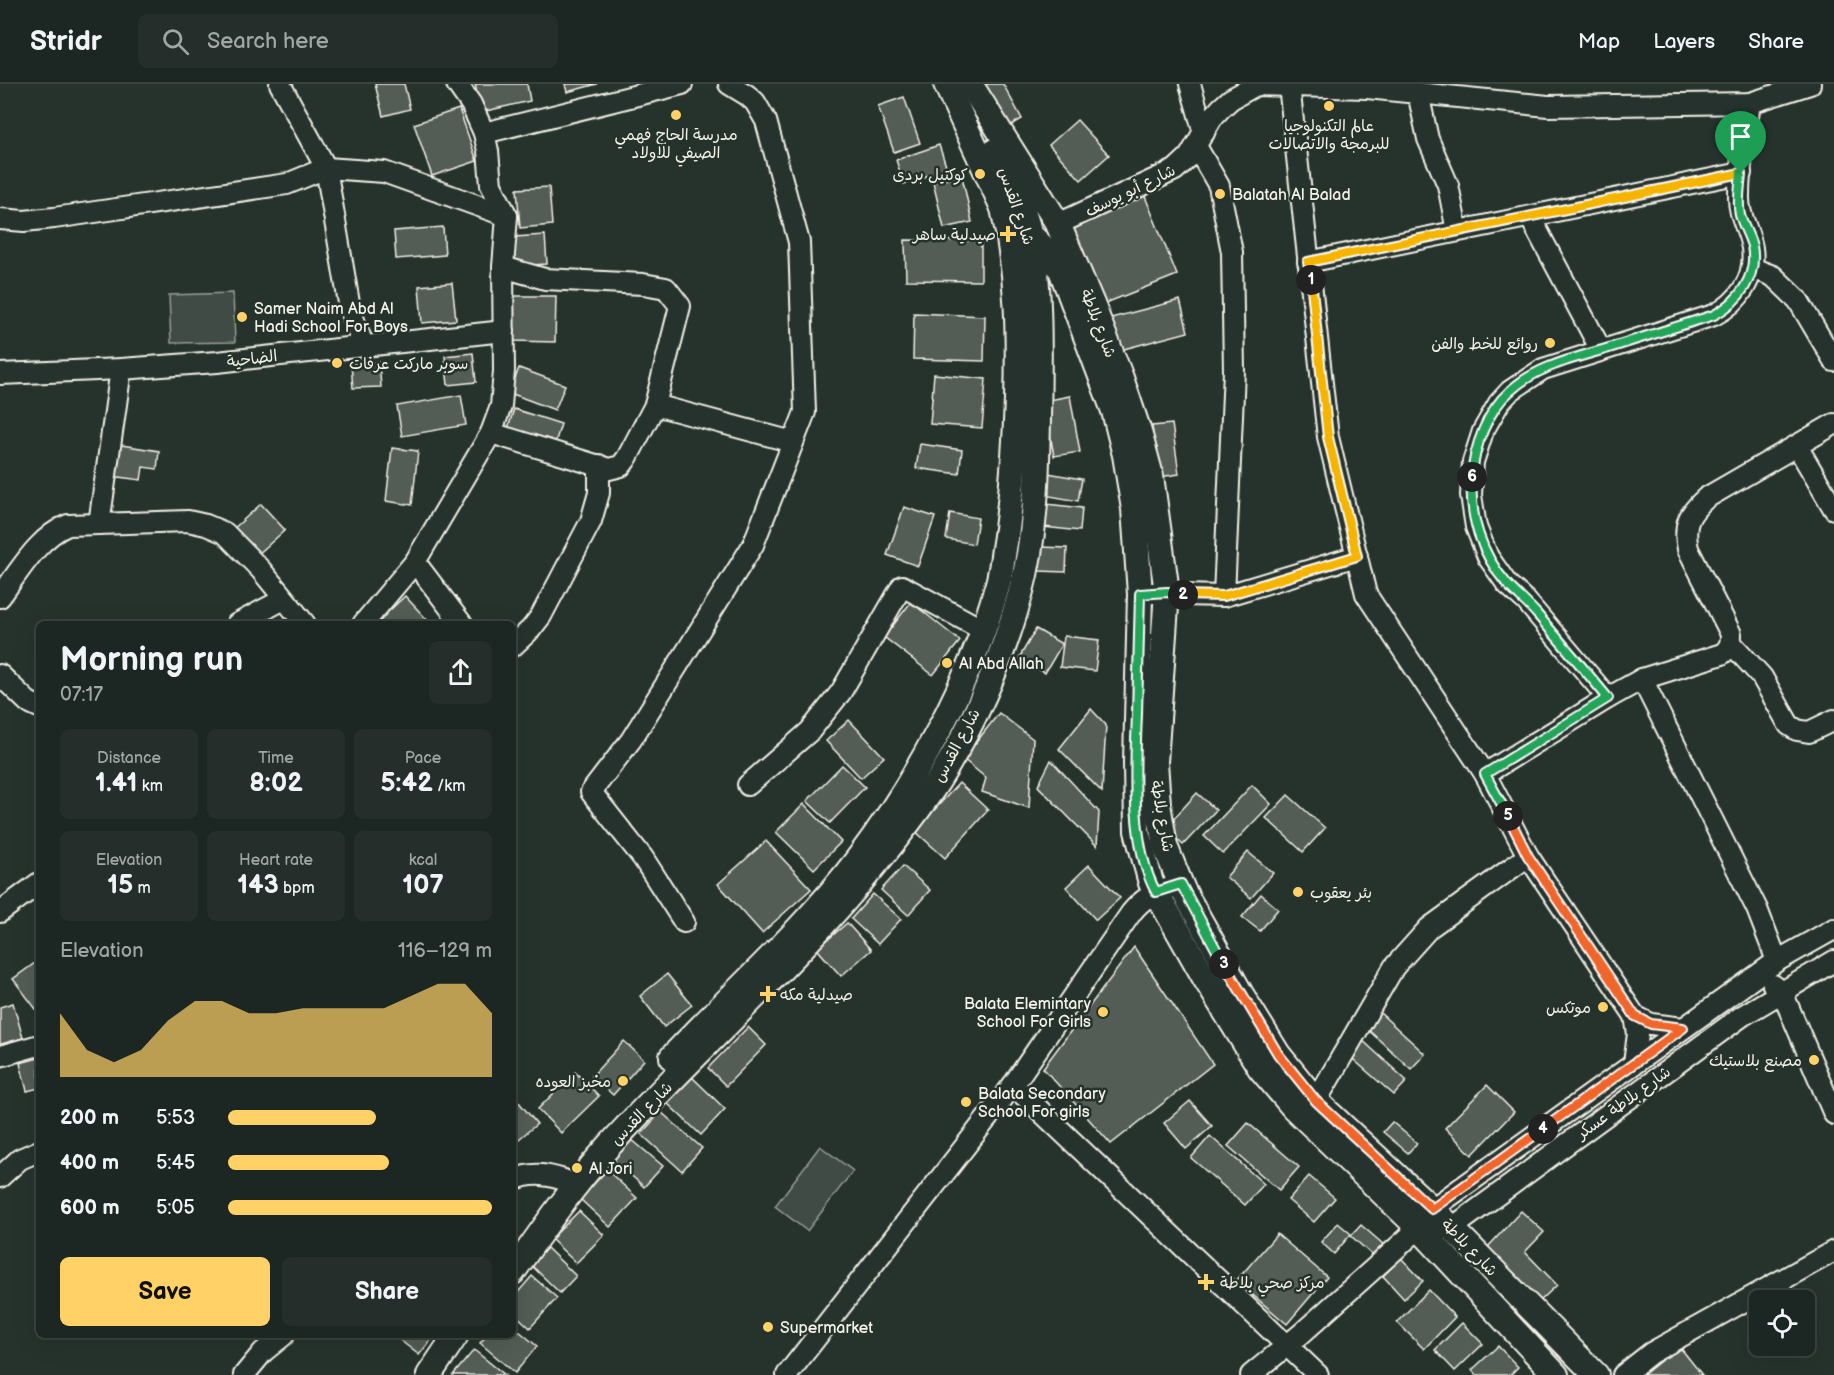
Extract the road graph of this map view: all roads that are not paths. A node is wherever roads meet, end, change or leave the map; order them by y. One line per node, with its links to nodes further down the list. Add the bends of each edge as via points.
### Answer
1 (280, 84): 16 (street)
2 (457, 84): 14 (street)
3 (729, 84): 37 (street, via 747,94 766,121 799,242 805,412)
4 (946, 84): 18 (main road)
5 (964, 84): 24 (main road, شارع القدس, via 1014,187)
6 (970, 84): 22 (main road, شارع بلاطة)
7 (1190, 84): 15 (street)
8 (1810, 84): 13 (street, شارع أبو يوسف)
9 (672, 85): 14 (street)
10 (1289, 85): 12 (street, شارع أبو يوسف); 15 (street, شارع أبو يوسف, via 1256,85 1243,91 1221,108); 25 (street)
11 (1493, 92): 12 (street, شارع أبو يوسف); 13 (street, شارع أبو يوسف, via 1548,106)
12 (1418, 93): 23 (street, via 1428,139 1448,185)
13 (1750, 103): 17 (street)
14 (484, 133): 19 (street, via 491,185)
15 (1200, 140): 22 (street, شارع أبو يوسف, via 1174,170); 46 (street, via 1219,186 1232,252 1234,371)
16 (326, 168): 19 (street, via 384,172); 21 (street, via 287,184 54,218); 29 (street, via 350,309)
17 (1741, 173): 20 (street); 27 (street, via 1740,214 1752,247)
18 (1003, 208): 24 (main road, شارع بلاطة); 53 (main road, شارع القدس, via 1014,264 1019,340 1016,437 998,585)
19 (507, 216): 26 (street)
20 (1530, 216): 23 (street); 30 (street)
21 (0, 219)
22 (1058, 224): 44 (main road, شارع بلاطة, via 1139,432 1151,476)
23 (1457, 231): 25 (street)
24 (1027, 232): 45 (main road, شارع بلاطة, via 1061,270 1114,411 1134,510); 90 (main road, شارع القدس, via 1040,333 1035,500 1021,592 992,675 961,740 900,835 843,905 607,1148 556,1209)
25 (1308, 262): 42 (street, via 1328,437)
26 (503, 267): 28 (street); 34 (street, via 545,279 666,288 681,306)
27 (1752, 268): 30 (street, via 1745,288 1722,311); 31 (street, via 1773,276 1798,300)
28 (504, 331): 29 (street, الضاحية); 36 (street, via 501,406)
29 (363, 345): 32 (street, الضاحية)
30 (1601, 350): 58 (street, via 1543,369 1499,403 1483,431 1473,462 1471,495 1476,527 1488,557 1507,584)
31 (1834, 361)
32 (121, 369): 33 (street, الضاحية); 41 (street)
33 (0, 374)
34 (655, 405): 37 (street); 39 (street, via 621,466 609,469)
35 (1834, 424): 38 (street)
36 (491, 434): 39 (street); 43 (street)
37 (793, 442): 68 (street, via 753,545 631,740 591,792 643,858)
38 (1797, 446): 40 (street); 54 (street, via 1706,498 1688,520 1688,549 1731,634)
39 (599, 465): 55 (street, via 599,493 591,521 541,616)
40 (1834, 509)
41 (99, 524): 47 (street, via 68,525 56,530); 48 (street, via 188,521 218,529)
42 (1357, 556): 46 (street); 61 (street, via 1366,594)
43 (416, 562): 51 (street); 52 (street)
44 (1167, 592): 45 (street); 46 (street); 64 (main road, شارع بلاطة, via 1155,762 1164,846)
45 (1140, 594): 66 (main road, شارع بلاطة, via 1137,831)
46 (1224, 596)
47 (0, 597)
48 (285, 599): 49 (street); 50 (street)
49 (243, 621)
50 (303, 621)
51 (366, 621)
52 (460, 621)
53 (984, 630): 62 (street, via 902,586 841,692 810,731); 85 (main road, شارع القدس, via 935,735 891,812 856,861 812,913 620,1113)
54 (1731, 642): 57 (street, via 1722,654); 60 (street, via 1762,677 1789,725 1809,732)
55 (516, 643)
56 (0, 675): 59 (street)
57 (1642, 679): 58 (street); 70 (street, via 1757,909)
58 (1608, 698): 61 (street)
59 (36, 706)
60 (1834, 720)
61 (1485, 774): 63 (street)
62 (748, 785)
63 (1528, 856): 74 (street); 80 (street, via 1429,928 1394,967)
64 (1181, 884): 66 (street); 80 (main road, شارع بلاطة, via 1253,1014 1278,1054)
65 (36, 885): 67 (street)
66 (1156, 892): 79 (street, via 1141,900 1131,913); 86 (main road, شارع بلاطة, via 1260,1068 1293,1107)
67 (0, 912)
68 (684, 922)
69 (1834, 929): 70 (street, شارع بلاطة عسكر)
70 (1777, 961): 72 (street, شارع بلاطة عسكر)
71 (1834, 961): 73 (street, شارع بلاطة عسكر)
72 (1759, 974): 73 (street); 75 (street, شارع بلاطة عسكر)
73 (1782, 992): 81 (street); 87 (street, شارع بلاطة عسكر, via 1664,1071)
74 (1635, 1016): 75 (street, via 1651,1024); 78 (street, via 1638,1034)
75 (1683, 1028): 78 (street, شارع بلاطة عسكر)
76 (36, 1046): 77 (street)
77 (0, 1056)
78 (1634, 1063): 86 (street, شارع بلاطة عسكر)
79 (1013, 1085): 94 (street); 98 (street)
80 (1316, 1101): 86 (main road, شارع بلاطة)
81 (1834, 1114)
82 (36, 1152): 83 (street, via 20,1159)
83 (0, 1178)
84 (516, 1179): 85 (street, via 541,1173)
85 (564, 1180): 88 (main road, شارع القدس)
86 (1426, 1218): 87 (main road, شارع بلاطة); 94 (street, شارع بلاطة عسكر); 101 (main road, شارع بلاطة)
87 (1452, 1228): 102 (main road, شارع بلاطة)
88 (516, 1245)
89 (1834, 1251): 103 (street, via 1652,1353)
90 (516, 1268)
91 (280, 1338): 95 (street)
92 (454, 1338): 96 (main road)
93 (468, 1338): 97 (main road)
94 (1287, 1346): 99 (street, شارع بلاطة عسكر); 100 (street)
95 (244, 1375)
96 (429, 1375)
97 (443, 1375)
98 (787, 1375)
99 (1251, 1375)
100 (1318, 1375)
101 (1556, 1375)
102 (1596, 1375)
103 (1623, 1375)

